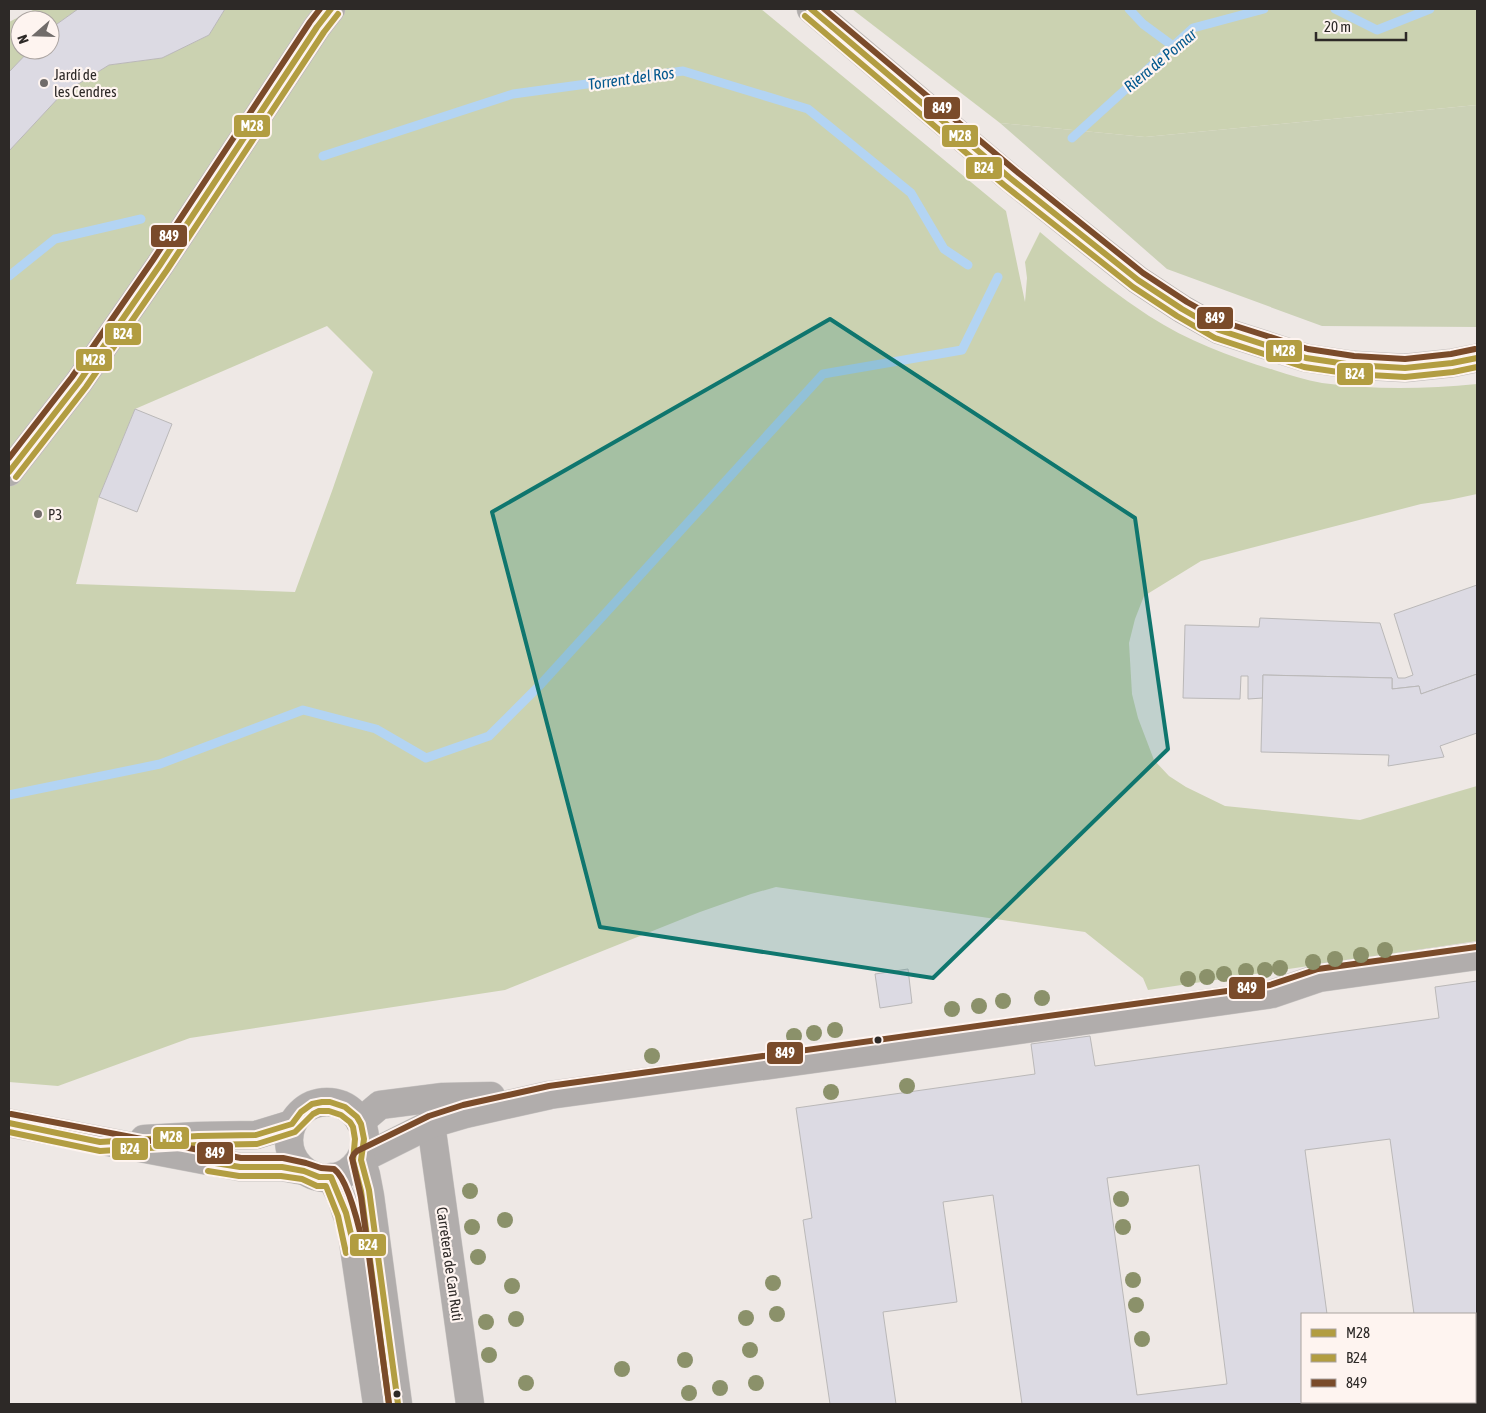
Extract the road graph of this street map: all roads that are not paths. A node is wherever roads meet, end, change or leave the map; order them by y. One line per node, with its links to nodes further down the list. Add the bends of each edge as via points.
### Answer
1 (331, 9): 4 (street, via 79,382)
2 (811, 9): 3 (street, via 1099,250 1138,280 1219,330 1306,358 1353,365 1405,368)
3 (1477, 358)
4 (9, 472)
5 (1477, 956): 6 (street, via 1319,978 1272,994)
6 (550, 1095): 7 (street, via 443,1097 380,1105); 10 (street)
7 (360, 1122): 9 (street, via 346,1107 326,1102 306,1108); 12 (street, via 364,1138)
8 (9, 1123): 11 (street)
9 (292, 1124): 11 (street, via 256,1135); 13 (street, via 290,1151)
10 (431, 1124): 12 (street); 17 (street, Carretera de Can Ruti)
11 (100, 1142): 13 (street, via 240,1167 282,1167)
12 (360, 1158): 14 (street, via 349,1170); 16 (street, via 370,1196)
13 (304, 1171): 14 (street)
14 (331, 1177): 15 (street, via 351,1227)
15 (377, 1404)
16 (398, 1404)
17 (470, 1404)

